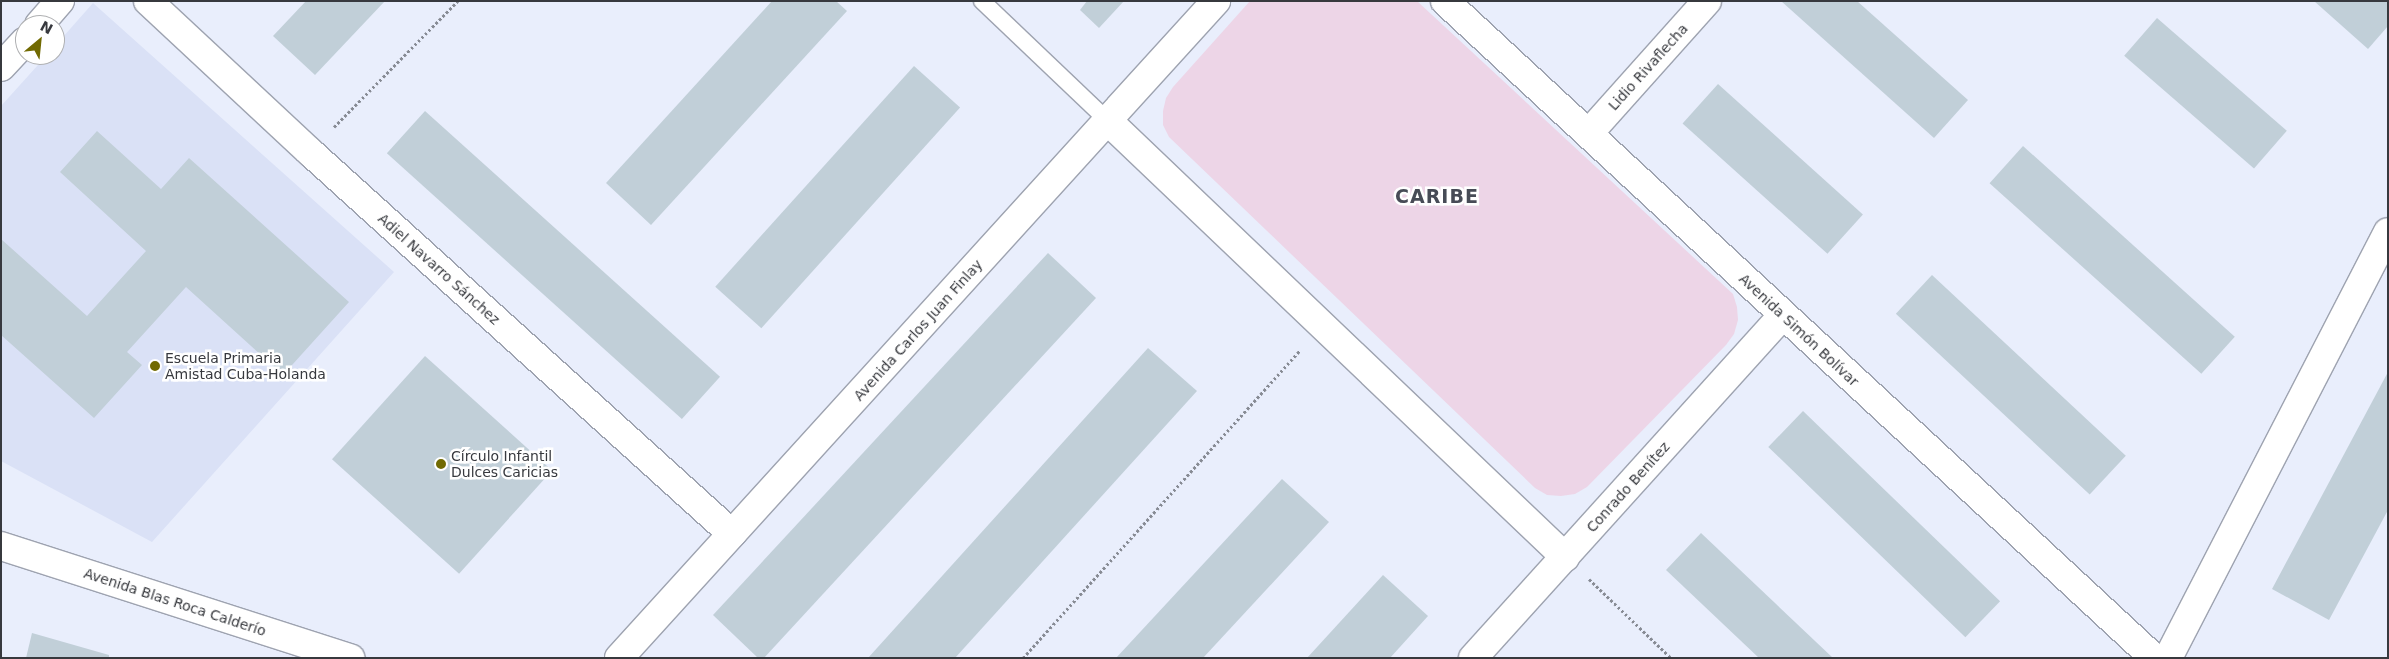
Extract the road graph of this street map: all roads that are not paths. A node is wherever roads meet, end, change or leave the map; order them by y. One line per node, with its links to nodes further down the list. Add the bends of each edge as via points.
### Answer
1 (60, 1): 7 (street)
2 (148, 1): 14 (street, Adiel Navarro Sánchez)
3 (982, 1): 10 (lane)
4 (1216, 1): 10 (street, Avenida Carlos Juan Finlay)
5 (1445, 1): 11 (street, Avenida Simón Bolívar)
6 (1707, 1): 11 (street, Lidio Rivaflecha)
7 (48, 15)
8 (15, 51): 9 (street)
9 (1, 67)
10 (1108, 121): 14 (street, Avenida Carlos Juan Finlay); 16 (street)
11 (1589, 132): 13 (street, Avenida Simón Bolívar)
12 (2388, 232): 21 (street)
13 (1784, 316): 16 (street, Conrado Benítez); 20 (street, Avenida Simón Bolívar)
14 (732, 534): 18 (street, Avenida Carlos Juan Finlay)
15 (1, 546): 17 (street, Avenida Blas Roca Calderío)
16 (1565, 557): 19 (street, Conrado Benítez)
17 (350, 658)
18 (619, 658)
19 (1473, 658)
20 (2154, 658)
21 (2168, 658)

